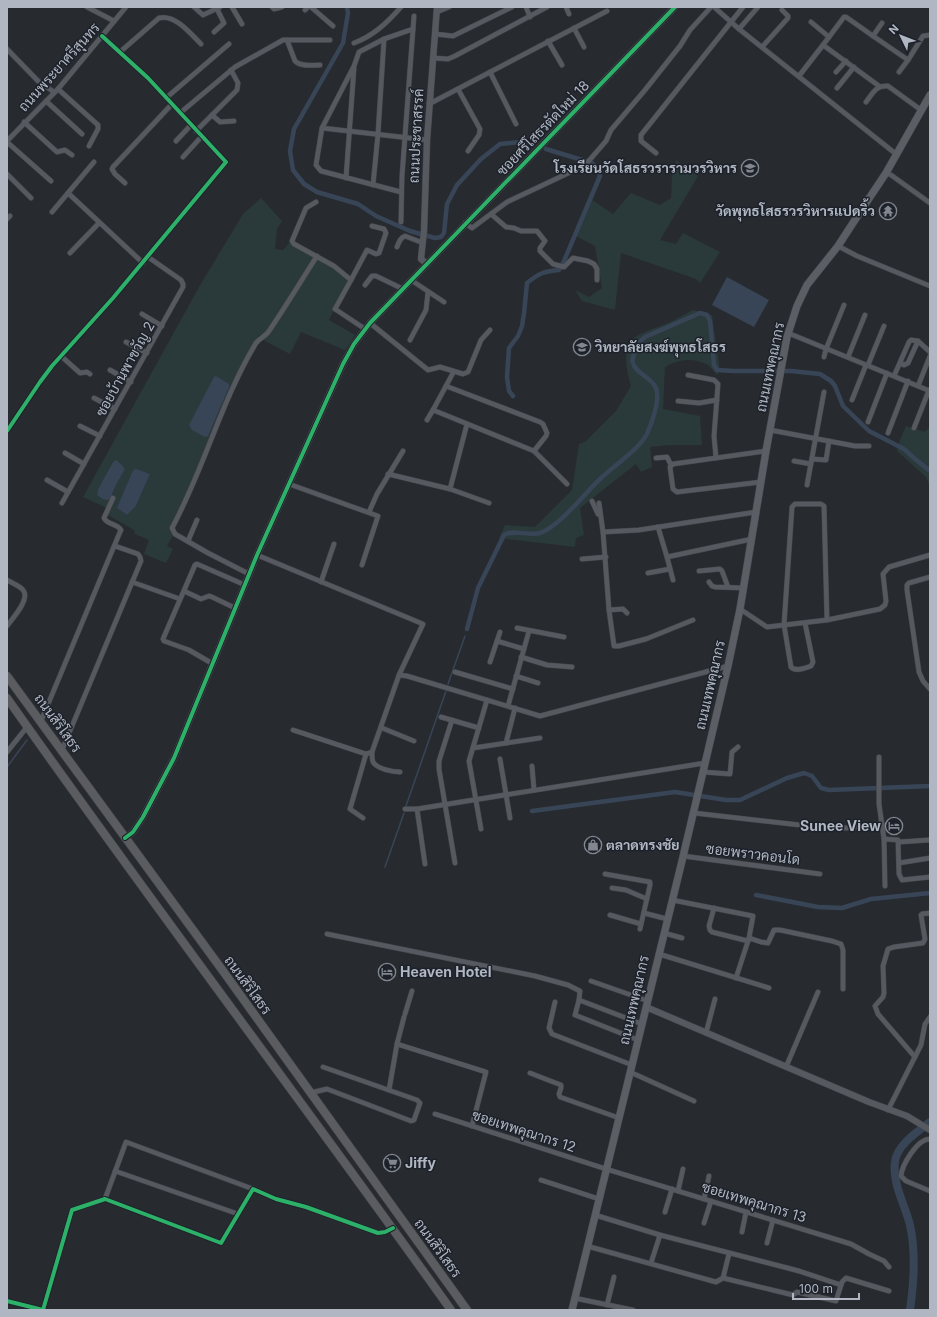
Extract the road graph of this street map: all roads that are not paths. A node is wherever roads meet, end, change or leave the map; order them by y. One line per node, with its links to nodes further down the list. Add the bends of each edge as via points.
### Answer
1 (87, 7): 25 (street)
2 (126, 7): 25 (street, ถนนพระยาศรีสุนทร)
3 (194, 7): 17 (street, via 203,15)
4 (232, 7): 29 (street)
5 (272, 7): 6 (street)
6 (282, 7)
7 (401, 7): 44 (street, via 376,31)
8 (449, 7): 19 (street)
9 (512, 7): 35 (street, via 453,36)
10 (526, 7): 24 (street)
11 (547, 7): 24 (street)
12 (566, 7): 22 (street)
13 (675, 7): 114 (street, ซอยศรีโสธรตัดใหม่ 18)
14 (713, 7): 26 (street); 111 (street, via 690,30 588,161)
15 (743, 7): 26 (street)
16 (758, 7): 33 (street)
17 (219, 8): 34 (street, via 224,22)
18 (308, 8): 30 (street)
19 (437, 10): 35 (street, ถนนประชาสรรค์)
20 (782, 10): 49 (street, via 788,18)
21 (607, 11): 31 (street)
22 (569, 14)
23 (414, 16): 32 (street)
24 (530, 17): 52 (street, via 448,59)
25 (114, 21): 37 (street, ถนนพระยาศรีสุนทร)
26 (731, 21): 33 (street); 94 (street, via 641,135 641,141)
27 (811, 22): 39 (street)
28 (882, 23): 38 (street)
29 (242, 24)
30 (333, 26)
31 (574, 28): 43 (street); 48 (street)
32 (412, 29): 40 (street); 88 (street)
33 (739, 29): 49 (street)
34 (214, 32)
35 (435, 34): 52 (street, ถนนประชาสรรค์)
36 (930, 35): 53 (street, via 923,36)
37 (102, 36): 51 (street); 66 (street, ถนนพระยาศรีสุนทร)
38 (873, 36): 39 (street, via 846,17 842,18); 53 (street)
39 (829, 37): 47 (street)
40 (384, 39): 57 (street, via 359,52); 86 (street)
41 (287, 40): 42 (street); 55 (street, via 298,64); 59 (street)
42 (330, 40)
43 (548, 41): 56 (street); 60 (street)
44 (354, 43)
45 (201, 44): 51 (street, via 177,22 164,17 159,18)
46 (229, 44): 70 (street)
47 (824, 45): 54 (street); 63 (street)
48 (584, 47)
49 (762, 47): 63 (street)
50 (7, 49): 68 (street, via 38,81)
51 (120, 52): 70 (street)
52 (433, 58): 74 (street, ถนนประชาสรรค์)
53 (908, 60): 62 (street)
54 (846, 61): 58 (street); 61 (street)
55 (320, 65)
56 (562, 65)
57 (354, 66): 82 (street); 84 (street)
58 (854, 67): 64 (street); 65 (street)
59 (231, 70): 76 (street); 77 (street, via 238,83 237,90)
60 (490, 72): 67 (street); 80 (street)
61 (836, 72)
62 (899, 72)
63 (799, 76): 95 (street)
64 (880, 86): 72 (street); 75 (street, via 888,86)
65 (837, 88)
66 (58, 89): 68 (street, ถนนพระยาศรีสุนทร); 92 (street, via 98,125)
67 (458, 89): 74 (street); 93 (street, via 480,129)
68 (54, 92): 71 (street, ถนนพระยาศรีสุนทร)
69 (930, 95): 75 (main road, ถนนเทพคุณากร)
70 (166, 98): 73 (street)
71 (46, 101): 79 (street, ถนนพระยาศรีสุนทร); 85 (street)
72 (866, 102)
73 (172, 104): 76 (street); 103 (street, via 113,167 115,174)
74 (429, 104): 89 (street, ถนนประชาสรรค์)
75 (921, 110): 95 (main road, ถนนเทพคุณากร)
76 (180, 114): 81 (street)
77 (212, 114): 78 (street, via 220,122); 83 (street)
78 (234, 121)
79 (24, 122): 91 (street, ถนนพระยาศรีสุนทร); 96 (street, via 57,152 65,150)
80 (516, 124)
81 (191, 125): 83 (street); 90 (street)
82 (322, 128): 84 (street); 101 (street, via 316,165 321,171)
83 (196, 130): 87 (street)
84 (350, 131): 86 (street); 101 (street)
85 (82, 134)
86 (378, 134): 88 (street); 104 (street)
87 (202, 136): 97 (street); 120 (street, via 226,164)
88 (405, 137): 89 (street); 105 (street)
89 (427, 140): 116 (street, ถนนประชาสรรค์)
90 (176, 141)
91 (7, 142): 102 (street)
92 (89, 146)
93 (468, 151)
94 (656, 153)
95 (896, 154): 99 (main road, ถนนเทพคุณากร)
96 (72, 155)
97 (183, 157)
98 (94, 162): 106 (street)
99 (886, 173): 109 (street); 117 (main road, ถนนเทพคุณากร)
100 (7, 174): 107 (street)
101 (346, 178): 104 (street)
102 (51, 181)
103 (125, 183)
104 (372, 184): 105 (street)
105 (401, 192): 112 (street)
106 (68, 193): 110 (street); 113 (street)
107 (31, 198)
108 (316, 202): 121 (street, via 306,208 292,241)
109 (930, 203)
110 (52, 212)
111 (491, 214): 114 (street, via 472,228); 126 (street, via 506,227 521,231 537,231 545,241 540,251 553,264 565,266 574,258 594,264 597,269)
112 (401, 222)
113 (100, 223): 119 (street); 122 (street)
114 (466, 223): 123 (street, ซอยศรีโสธรตัดใหม่ 18)
115 (372, 226): 124 (street, via 384,229 386,233 379,253 367,250)
116 (423, 241): 118 (street, via 405,236); 123 (street, ถนนประชาสรรค์, via 421,259)
117 (838, 246): 128 (street); 140 (main road, ถนนเทพคุณากร, via 807,285)
118 (397, 247)
119 (70, 253)
120 (148, 256): 122 (street); 136 (street, ซอยบ้านพาขวัญ 2, via 183,284)
121 (317, 256): 124 (street); 213 (street, via 268,333 257,343 236,383 189,495 172,528 175,534)
122 (142, 263): 147 (street)
123 (427, 264): 125 (street, ซอยศรีโสธรตัดใหม่ 18)
124 (351, 280): 138 (street, via 335,309)
125 (411, 280): 129 (street, ซอยศรีโสธรตัดใหม่ 18); 130 (street)
126 (596, 280)
127 (365, 285): 129 (street, via 372,276 376,276)
128 (930, 286)
129 (403, 289): 135 (street, ซอยศรีโสธรตัดใหม่ 18)
130 (428, 292): 131 (street); 141 (street, via 426,310)
131 (444, 302)
132 (844, 305): 144 (street)
133 (142, 314): 136 (street)
134 (865, 315): 150 (street)
135 (370, 323): 138 (street, ซอยศรีโสธรตัดใหม่ 18); 139 (street, via 428,370 440,368 463,374 468,372 481,340)
136 (162, 326): 146 (street, ซอยบ้านพาขวัญ 2)
137 (884, 326): 152 (street)
138 (365, 329): 196 (street, ซอยศรีโสธรตัดใหม่ 18, via 343,364)
139 (490, 330)
140 (788, 333): 144 (street); 176 (main road, ถนนเทพคุณากร)
141 (410, 340)
142 (918, 341): 145 (street); 151 (street, via 909,342); 151 (street, via 908,363)
143 (126, 342): 146 (street)
144 (826, 349): 149 (street); 150 (street)
145 (930, 352)
146 (147, 353): 160 (street, ซอยบ้านพาขวัญ 2)
147 (61, 356): 156 (street, via 80,373); 177 (street)
148 (930, 356): 162 (street)
149 (824, 357)
150 (848, 357): 152 (street)
151 (900, 363): 158 (street)
152 (867, 365): 155 (street); 167 (street)
153 (110, 370): 160 (street)
154 (453, 373): 161 (street)
155 (887, 373): 158 (street); 172 (street)
156 (90, 374)
157 (688, 376): 166 (street, via 716,381)
158 (894, 376): 159 (street)
159 (908, 381): 162 (street); 178 (street)
160 (130, 382): 169 (street, ซอยบ้านพาขวัญ 2)
161 (446, 386): 170 (street); 184 (street, via 543,424 546,436)
162 (918, 386): 163 (street)
163 (929, 390): 175 (street)
164 (824, 392): 180 (street)
165 (94, 398): 169 (street)
166 (717, 400): 168 (street, via 699,403); 188 (street, via 714,436)
167 (852, 400)
168 (678, 401)
169 (115, 409): 179 (street, ซอยบ้านพาขวัญ 2)
170 (433, 410): 171 (street); 173 (street)
171 (427, 420)
172 (868, 422)
173 (467, 424): 184 (street); 199 (street)
174 (80, 426): 179 (street)
175 (914, 428)
176 (770, 430): 180 (street); 185 (main road, ถนนเทพคุณากร)
177 (7, 431)
178 (888, 433)
179 (100, 436): 191 (street, ซอยบ้านพาขวัญ 2)
180 (815, 439): 181 (street); 190 (street)
181 (829, 441): 182 (street); 190 (street, via 828,458)
182 (868, 446)
183 (403, 451): 193 (street)
184 (534, 451): 197 (street)
185 (766, 451): 188 (street); 195 (main road, ถนนเทพคุณากร)
186 (65, 453): 191 (street)
187 (656, 458): 192 (street, via 667,457)
188 (716, 458): 192 (street)
189 (794, 461): 190 (street)
190 (811, 462): 198 (street)
191 (84, 464): 200 (street, ซอยบ้านพาขวัญ 2)
192 (670, 466): 195 (street, via 673,489 677,492)
193 (388, 474): 199 (street); 206 (street)
194 (47, 480): 200 (street)
195 (761, 482): 207 (main road, ถนนเทพคุณากร)
196 (289, 484): 206 (street); 217 (street, ซอยศรีโสธรตัดใหม่ 18)
197 (567, 484)
198 (807, 484)
199 (450, 489): 203 (street)
200 (68, 492): 204 (street, ซอยบ้านพาขวัญ 2)
201 (114, 498): 215 (street, via 104,518 121,530)
202 (592, 501): 208 (street, via 598,514)
203 (489, 502)
204 (62, 503)
205 (599, 503): 208 (street)
206 (368, 512): 221 (street, via 378,518)
207 (756, 512): 210 (street); 212 (main road, ถนนเทพคุณากร)
208 (601, 514): 211 (street)
209 (197, 520): 213 (street)
210 (658, 527): 211 (street); 219 (street)
211 (604, 532): 218 (street)
212 (752, 539): 219 (street); 234 (main road, ถนนเทพคุณากร)
213 (188, 541): 225 (street)
214 (334, 544): 230 (street)
215 (114, 546): 229 (street, via 140,557 141,561); 270 (street)
216 (930, 554): 242 (street, via 889,567 885,571 883,574 886,601 883,608)
217 (257, 555): 225 (street, ซอยศรีโสธรตัดใหม่ 18); 230 (street)
218 (606, 557): 220 (street); 239 (street)
219 (668, 557): 222 (street)
220 (582, 559)
221 (362, 566)
222 (670, 569): 224 (street); 228 (street)
223 (699, 571): 233 (street, via 720,569)
224 (648, 573)
225 (249, 574): 232 (street, ซอยศรีโสธรตัดใหม่ 18)
226 (930, 577): 263 (street, via 909,583 907,590 919,672)
227 (7, 580): 245 (street, via 23,589 25,593 25,599)
228 (673, 580)
229 (132, 582): 236 (street); 280 (street)
230 (321, 582): 259 (street, via 423,624)
231 (709, 582): 233 (street, via 712,586)
232 (245, 585): 235 (street, via 196,564); 237 (street, ซอยศรีโสธรตัดใหม่ 18)
233 (728, 587): 234 (street)
234 (744, 588): 238 (main road, ถนนเทพคุณากร)
235 (184, 591): 236 (street); 237 (street, via 202,599 209,596)
236 (180, 599): 254 (street, via 163,640 189,650)
237 (235, 608): 254 (street, ซอยศรีโสธรตัดใหม่ 18)
238 (740, 609): 244 (street, via 765,627); 255 (main road, ถนนเทพคุณากร)
239 (610, 610): 240 (street, via 623,609); 241 (street, via 613,644 616,647 646,639)
240 (627, 613)
241 (692, 620)
242 (827, 620): 243 (street); 244 (street, via 824,506 795,504 792,508)
243 (806, 623): 244 (street); 244 (street, via 813,662 811,666 795,670 791,667)
244 (784, 625)
245 (7, 626)
246 (517, 628): 247 (street)
247 (529, 631): 249 (street); 251 (street)
248 (500, 632): 250 (street)
249 (564, 637)
250 (497, 641): 251 (street); 253 (street)
251 (524, 649): 252 (street)
252 (521, 657): 256 (street, via 547,665); 260 (street)
253 (490, 662)
254 (213, 664): 301 (street, ซอยศรีโสธรตัดใหม่ 18, via 162,783 133,832)
255 (728, 666): 267 (street, via 544,715 535,715); 286 (main road, ถนนเทพคุณากร)
256 (572, 667)
257 (455, 672): 262 (street)
258 (7, 676): 270 (highway, ถนนสิริโสธร)
259 (399, 676): 265 (street, via 407,676); 272 (street)
260 (516, 676): 261 (street); 262 (street)
261 (538, 683)
262 (512, 689): 266 (street)
263 (930, 689)
264 (7, 698): 271 (highway, ถนนสิริโสธร)
265 (487, 700): 266 (street); 273 (street)
266 (508, 706): 267 (street)
267 (515, 708): 277 (street)
268 (440, 716): 269 (street)
269 (452, 720): 273 (street); 293 (street, via 439,761)
270 (41, 721): 280 (highway, ถนนสิริโสธร)
271 (27, 727): 281 (street); 325 (highway, ถนนสิริโสธร)
272 (382, 728): 276 (street); 282 (street)
273 (479, 728): 279 (street)
274 (293, 730): 283 (street)
275 (540, 738): 277 (street)
276 (414, 740)
277 (506, 743): 279 (street)
278 (738, 747): 289 (street, via 732,752 730,774)
279 (473, 748): 292 (street, via 469,765)
280 (62, 750): 301 (highway, ถนนสิริโสธร)
281 (7, 752)
282 (372, 752): 283 (street); 288 (street, via 372,760 376,765 391,772)
283 (366, 754): 297 (street, via 350,809)
284 (879, 757): 299 (street, via 879,804)
285 (500, 759): 291 (street)
286 (705, 763): 289 (main road, ถนนเทพคุณากร); 290 (street)
287 (532, 766): 290 (street)
288 (400, 772)
289 (703, 772): 296 (main road, ถนนเทพคุณากร)
290 (534, 790): 291 (street)
291 (506, 794): 292 (street); 298 (street)
292 (476, 799): 293 (street); 300 (street)
293 (446, 804): 295 (street); 307 (street)
294 (405, 809): 295 (street)
295 (417, 809): 309 (street)
296 (694, 813): 299 (street, via 827,828); 305 (main road, ถนนเทพคุณากร)
297 (363, 818)
298 (510, 818)
299 (882, 824): 302 (street)
300 (481, 829)
301 (125, 838): 322 (highway, ถนนสิริโสธร)
302 (884, 839): 304 (street); 313 (street)
303 (929, 840): 304 (street)
304 (899, 842): 308 (street)
305 (683, 856): 311 (street, ซอยพราวคอนโด); 316 (main road, ถนนเทพคุณากร)
306 (930, 858): 308 (street)
307 (455, 863)
308 (899, 863): 312 (street, via 902,880)
309 (425, 864)
310 (605, 874): 315 (street, via 649,881)
311 (820, 874)
312 (930, 877)
313 (885, 886)
314 (612, 888): 315 (street, via 626,890)
315 (647, 899): 318 (street)
316 (672, 900): 317 (street); 321 (main road, ถนนเทพคุณากร)
317 (714, 908): 327 (street, via 709,926 712,932); 327 (street, via 753,916)
318 (644, 913): 320 (street, via 640,926); 321 (street)
319 (930, 913): 344 (street, via 921,915 926,938 923,943 888,949 884,966 884,993 875,1006 878,1014)
320 (610, 915)
321 (667, 919): 323 (main road, ถนนเทพคุณากร)
322 (190, 927): 325 (highway); 351 (highway, ถนนสิริโสธร)
323 (664, 933): 326 (street); 328 (main road, ถนนเทพคุณากร)
324 (327, 934): 336 (street, via 535,976 578,989 581,993)
325 (179, 936): 378 (highway, ถนนสิริโสธร)
326 (682, 938)
327 (749, 940): 329 (street); 332 (street, via 768,943 776,929 841,944)
328 (659, 954): 329 (street); 338 (main road, ถนนเทพคุณากร)
329 (736, 978): 331 (street)
330 (591, 981): 338 (street)
331 (769, 988)
332 (843, 989)
333 (412, 991): 343 (street)
334 (818, 992): 347 (street)
335 (715, 999): 341 (street)
336 (579, 1000): 340 (street); 342 (street, via 576,1015)
337 (555, 1002): 345 (street, via 549,1028 552,1034)
338 (647, 1004): 340 (main road, ถนนเทพคุณากร); 341 (street)
339 (930, 1017): 344 (street, via 925,1024 921,1045)
340 (642, 1024): 342 (main road, ถนนเทพคุณากร)
341 (706, 1032): 347 (street)
342 (638, 1040): 345 (main road, ถนนเทพคุณากร)
343 (397, 1044): 350 (street); 356 (street, via 486,1072)
344 (915, 1058): 353 (street)
345 (632, 1064): 348 (main road, ถนนเทพคุณากร)
346 (324, 1066): 350 (street)
347 (786, 1067): 353 (street)
348 (630, 1072): 352 (street); 355 (main road, ถนนเทพคุณากร)
349 (530, 1073): 355 (street, via 561,1085 560,1097)
350 (389, 1090): 351 (street, via 419,1101 414,1120 327,1089)
351 (310, 1093): 395 (highway, ถนนสิริโสธร)
352 (694, 1101)
353 (888, 1110): 357 (street, via 910,1118)
354 (435, 1114): 356 (street, ซอยเทพคุณากร 12)
355 (619, 1118): 359 (main road, ถนนเทพคุณากร)
356 (472, 1126): 359 (street, ซอยเทพคุณากร 12)
357 (930, 1130)
358 (930, 1139): 367 (street, via 924,1140 908,1157 901,1174 903,1179)
359 (606, 1169): 365 (street, ซอยเทพคุณากร 13); 369 (main road, ถนนเทพคุณากร)
360 (683, 1169): 366 (street)
361 (115, 1171): 364 (street, via 126,1142); 368 (street); 374 (street)
362 (709, 1176): 370 (street)
363 (541, 1180): 369 (street)
364 (253, 1189): 374 (street); 378 (street, via 378,1233)
365 (672, 1189): 366 (street, ซอยเทพคุณากร 13); 372 (street)
366 (678, 1191): 370 (street, ซอยเทพคุณากร 13)
367 (930, 1191)
368 (105, 1199): 374 (street, via 221,1242); 391 (street, via 72,1210 43,1310)
369 (599, 1199): 375 (main road, ถนนเทพคุณากร)
370 (704, 1199): 371 (street, ซอยเทพคุณากร 13)
371 (711, 1201): 373 (street, ซอยเทพคุณากร 13); 377 (street)
372 (665, 1212)
373 (746, 1212): 376 (street, ซอยเทพคุณากร 13); 379 (street)
374 (238, 1214)
375 (595, 1215): 380 (street); 382 (main road, ถนนเทพคุณากร)
376 (773, 1220): 381 (street); 385 (street, ซอยเทพคุณากร 13, via 851,1244 884,1261)
377 (704, 1223)
378 (393, 1228): 394 (highway, ถนนสิริโสธร)
379 (742, 1232)
380 (660, 1235): 383 (street); 384 (street)
381 (768, 1243)
382 (587, 1246): 384 (street); 390 (main road, ถนนเทพคุณากร)
383 (729, 1254): 387 (street); 388 (street, via 798,1271)
384 (651, 1263): 387 (street, via 716,1282)
385 (889, 1267)
386 (614, 1277): 392 (street)
387 (723, 1278): 388 (street, via 793,1295 797,1292 834,1301 838,1300)
388 (841, 1285): 389 (street, via 843,1280 848,1278)
389 (889, 1291)
390 (574, 1298): 392 (street); 396 (main road, ถนนเทพคุณากร)
391 (7, 1301)
392 (607, 1304): 393 (street)
393 (614, 1308): 397 (street)
394 (451, 1310)
395 (467, 1310)
396 (572, 1310)
397 (632, 1310)

